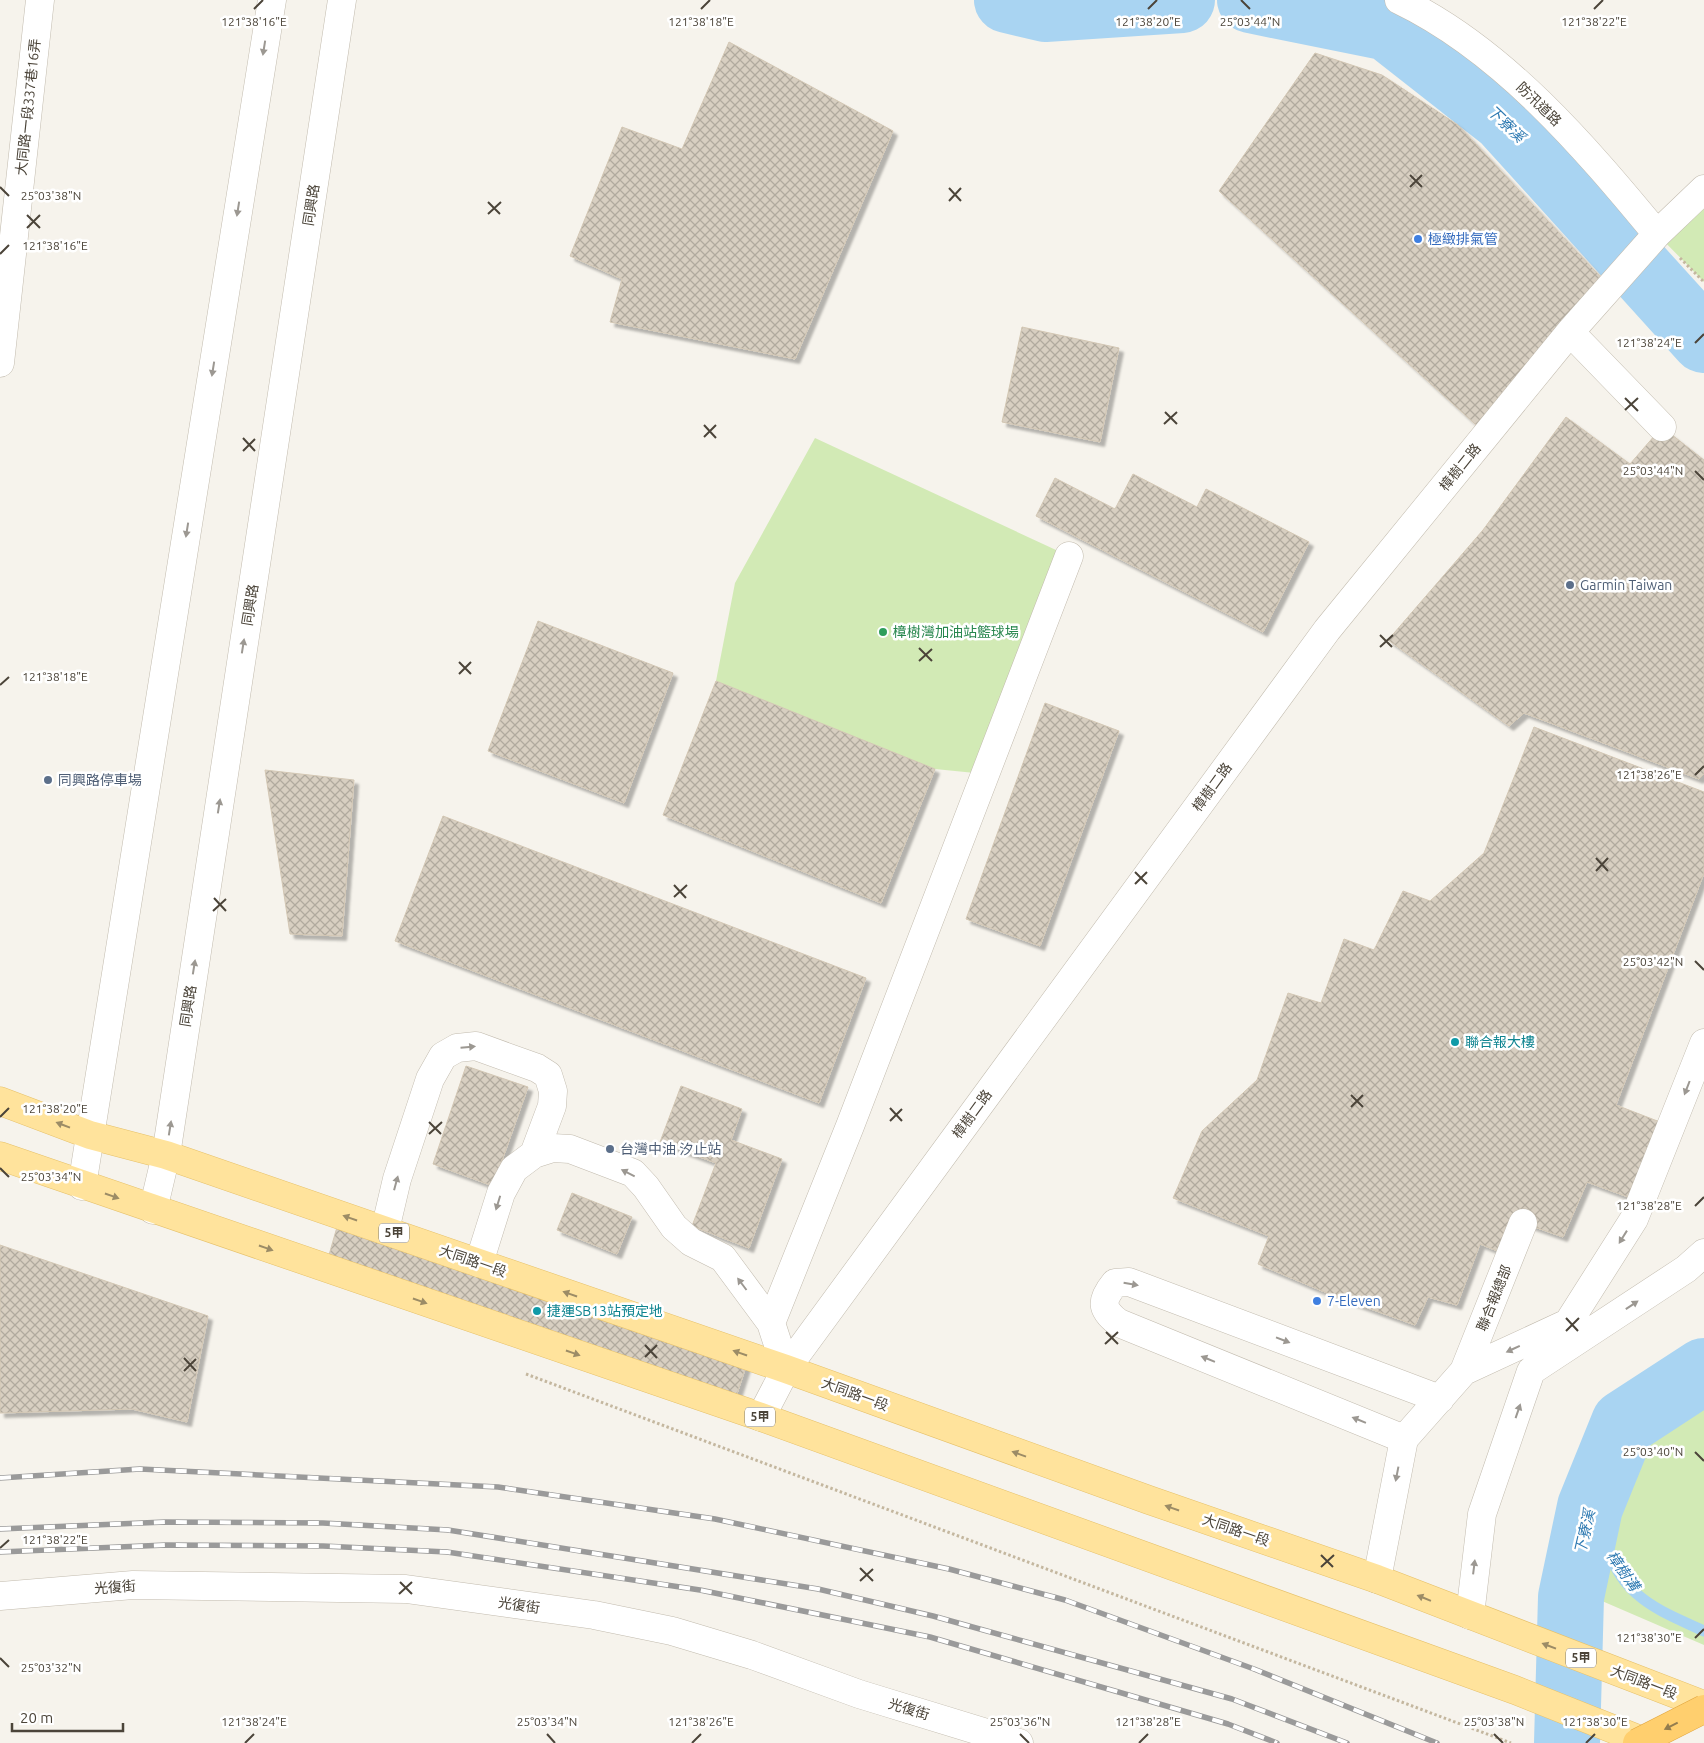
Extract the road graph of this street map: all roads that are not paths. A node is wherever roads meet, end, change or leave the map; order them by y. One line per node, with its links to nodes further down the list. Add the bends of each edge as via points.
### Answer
1 (40, 0): 8 (street, 大同路一段337巷16弄)
2 (272, 0): 13 (street, one-way to 13)
3 (342, 0): 15 (street, 同興路, one-way to 3)
4 (1399, 0): 6 (street, 防汛道路, via 1431,15 1493,61 1566,130)
5 (1704, 189): 6 (street, 樟樹二路)
6 (1657, 234): 7 (street, 樟樹二路)
7 (1570, 332): 9 (street); 24 (street, 樟樹二路, via 1327,630)
8 (0, 362)
9 (1662, 427)
10 (1069, 556): 23 (street)
11 (1704, 1043): 25 (street, one-way to 25, via 1634,1219 1568,1323)
12 (0, 1101): 13 (main road, 大同路一段 / 5甲, one-way to 12)
13 (90, 1135): 15 (main road, 大同路一段 / 5甲); 17 (street)
14 (534, 1154): 20 (street, one-way to 14, via 397,1179 430,1079 443,1056 457,1048 476,1046 548,1075 553,1090 552,1106); 22 (street, one-way to 22, via 514,1169 501,1193); 23 (street, one-way to 14, via 723,1258 691,1242 674,1227 632,1173 570,1149 553,1148)
15 (166, 1155): 18 (street, 同興路); 20 (main road, 大同路一段 / 5甲, one-way to 15)
16 (0, 1156): 17 (main road, 5甲)
17 (82, 1186): 18 (main road, 5甲, one-way to 18)
18 (153, 1210): 27 (main road, 5甲, one-way to 27)
19 (1522, 1223): 25 (street, 聯合報總部)
20 (385, 1230): 22 (main road, 大同路一段 / 5甲)
21 (1704, 1253): 31 (street, one-way to 21, via 1482,1514 1531,1371 1686,1269)
22 (479, 1263): 24 (main road, 大同路一段 / 5甲, one-way to 22)
23 (771, 1323): 24 (street)
24 (786, 1369): 27 (street, 樟樹二路); 29 (main road, 大同路一段 / 5甲, one-way to 24, via 1158,1504)
25 (1464, 1371): 26 (street)
26 (1440, 1399): 28 (street); 28 (street, one-way to 26, via 1119,1323 1104,1306 1105,1295 1115,1283 1129,1282)
27 (760, 1417): 35 (main road, 5甲, via 1515,1690)
28 (1404, 1439): 29 (street, one-way to 29)
29 (1377, 1579): 31 (main road, 大同路一段 / 5甲, one-way to 29)
30 (0, 1596): 33 (street, 光復街, via 133,1585 406,1590 594,1614 672,1631 752,1655 860,1694)
31 (1470, 1616): 32 (main road, 大同路一段 / 5甲, one-way to 31)
32 (1700, 1705): 34 (highway, one-way to 34, bridge)
33 (1019, 1743)
34 (1637, 1743)
35 (1648, 1743)

